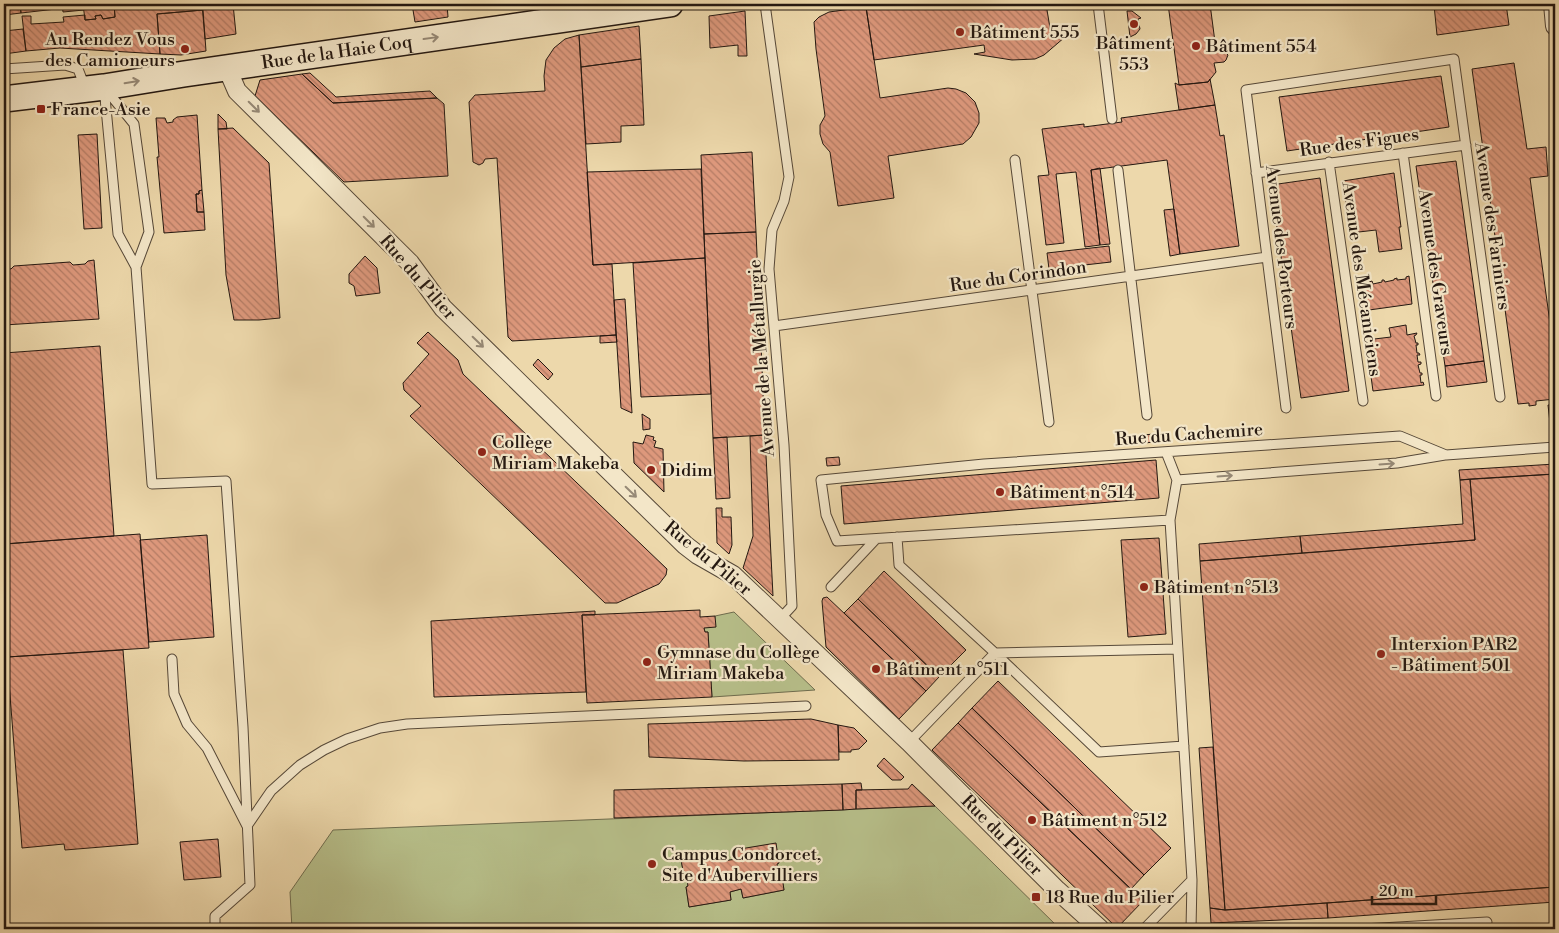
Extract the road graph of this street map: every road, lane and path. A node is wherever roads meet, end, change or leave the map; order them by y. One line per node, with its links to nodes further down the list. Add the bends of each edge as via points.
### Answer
1 (670, 4): 6 (main road, Rue de la Haie Coq, one-way to 1)
2 (765, 4): 22 (lane, Avenue de la Métallurgie, via 789,177 784,201 772,230 769,270)
3 (1098, 4): 11 (lane)
4 (1553, 4): 5 (street)
5 (1555, 26)
6 (227, 68): 8 (main road, Rue de la Haie Coq, one-way to 6); 37 (street, Rue du Pilier, one-way to 37, via 237,91 410,263 444,308 685,545 733,575)
7 (4, 69): 8 (lane, via 65,65 78,69)
8 (95, 88): 10 (main road, Rue de la Haie Coq); 19 (lane, via 118,234); 19 (lane, via 134,124 149,232)
9 (1246, 90): 12 (lane, Avenue des Fariniers, via 1454,59); 17 (lane, Avenue des Porteurs)
10 (4, 99)
11 (1112, 119)
12 (1466, 145): 13 (lane, Rue des Figues); 24 (lane, Avenue des Fariniers)
13 (1403, 153): 15 (lane, Rue des Figues); 23 (lane, Avenue des Graveurs)
14 (1015, 160): 21 (lane)
15 (1329, 162): 17 (lane, Rue des Figues); 25 (lane, Avenue des Mécaniciens)
16 (1118, 170): 20 (lane)
17 (1256, 173): 18 (lane, Avenue des Porteurs)
18 (1267, 257): 20 (lane, Rue du Corindon); 26 (lane, Avenue des Porteurs)
19 (136, 267): 44 (lane, via 152,484 226,481)
20 (1131, 276): 21 (lane, Rue du Corindon); 27 (lane)
21 (1031, 290): 22 (lane, Rue du Corindon); 28 (lane)
22 (774, 326): 37 (lane, Avenue de la Métallurgie, via 792,606)
23 (1436, 396)
24 (1500, 398)
25 (1363, 401)
26 (1286, 408)
27 (1147, 415)
28 (1049, 422)
29 (1555, 447): 31 (lane, Rue du Cachemire)
30 (1166, 452): 31 (lane, Rue du Cachemire, via 1400,436); 32 (lane); 35 (lane, Rue du Cachemire, via 984,464 821,480 826,515 837,541)
31 (1446, 455): 32 (lane, one-way to 31, via 1397,463)
32 (1177, 480): 33 (lane)
33 (1170, 520): 34 (lane); 38 (lane)
34 (897, 537): 35 (lane); 39 (lane, via 899,565)
35 (876, 539): 36 (lane)
36 (831, 587)
37 (779, 620): 42 (street, Rue du Pilier)
38 (1178, 649): 39 (lane); 43 (lane)
39 (995, 653): 42 (lane); 43 (lane, via 1099,752)
40 (172, 659): 44 (lane, via 174,694 187,724 207,748)
41 (806, 706): 44 (lane, via 407,724 380,728 324,750 300,765 272,791)
42 (909, 742): 48 (street, Rue du Pilier)
43 (1184, 746): 45 (lane)
44 (247, 826): 47 (lane, via 250,884 215,916)
45 (1192, 880): 49 (lane); 50 (lane)
46 (1487, 922): 51 (lane)
47 (215, 929)
48 (1100, 929)
49 (1144, 929)
50 (1191, 929)
51 (1363, 929)

